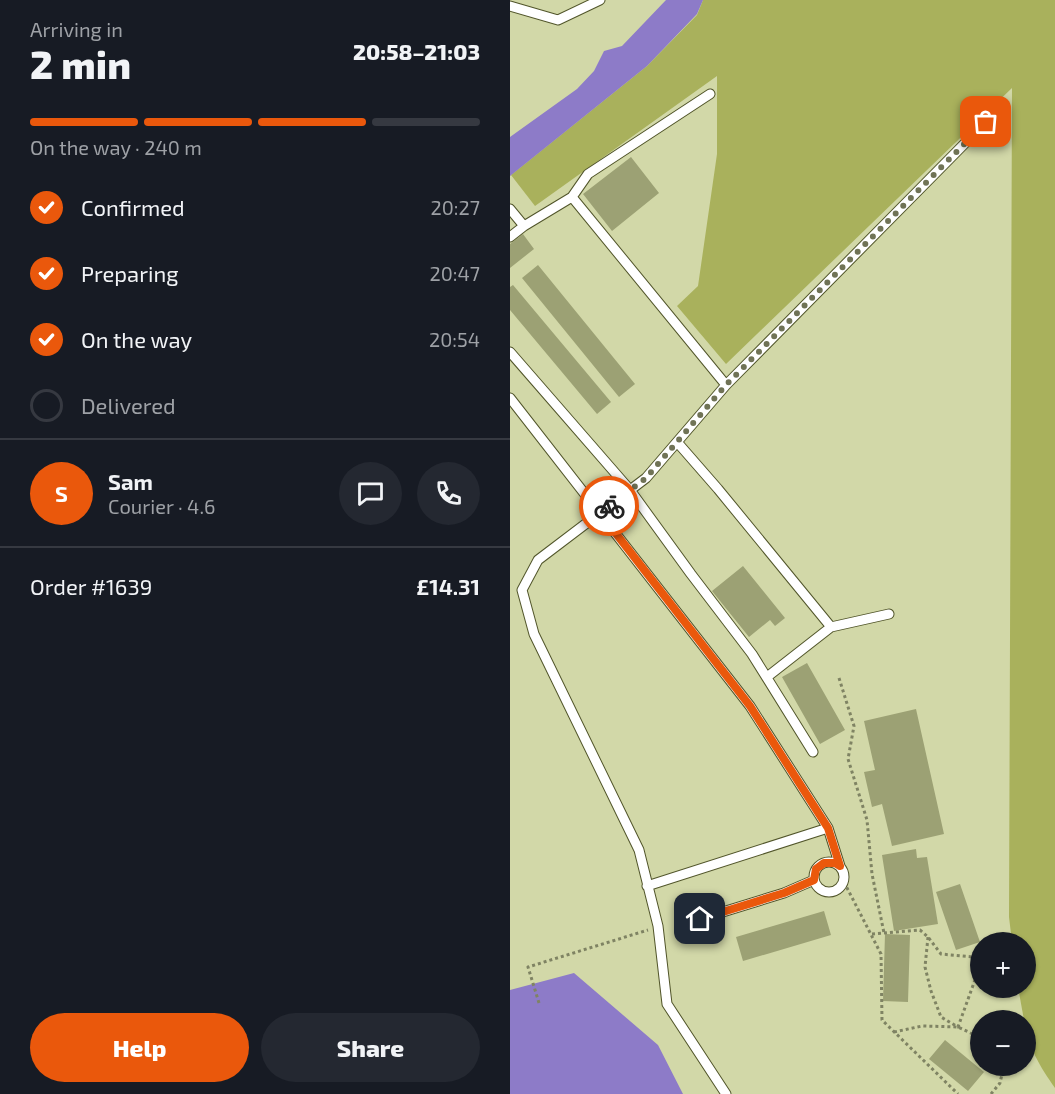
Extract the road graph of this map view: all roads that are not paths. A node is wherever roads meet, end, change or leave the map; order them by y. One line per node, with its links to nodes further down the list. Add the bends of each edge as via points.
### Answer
1 (600, 0): 2 (lane, via 558,20)
2 (510, 6)
3 (710, 94): 5 (lane, via 588,174)
4 (986, 122): 10 (lane)
5 (573, 197): 7 (lane); 10 (lane)
6 (510, 209): 7 (lane)
7 (524, 226): 8 (lane)
8 (510, 237)
9 (510, 352): 13 (lane)
10 (726, 385): 12 (lane)
11 (510, 398): 14 (lane)
12 (677, 442): 13 (lane, via 646,478); 16 (lane)
13 (630, 490): 14 (lane); 17 (lane)
14 (600, 513): 19 (lane, via 750,706); 22 (lane, via 537,560 522,590 534,634 639,850)
15 (889, 614): 16 (lane)
16 (831, 627): 17 (lane)
17 (767, 677): 18 (lane)
18 (813, 752)
19 (828, 828): 20 (lane); 22 (lane)
20 (840, 866): 21 (lane, via 824,863 816,869); 21 (lane, via 844,882 839,889 828,892)
21 (814, 880): 23 (lane)
22 (647, 886): 24 (lane, via 658,926 667,1004)
23 (700, 919)
24 (726, 1094)

